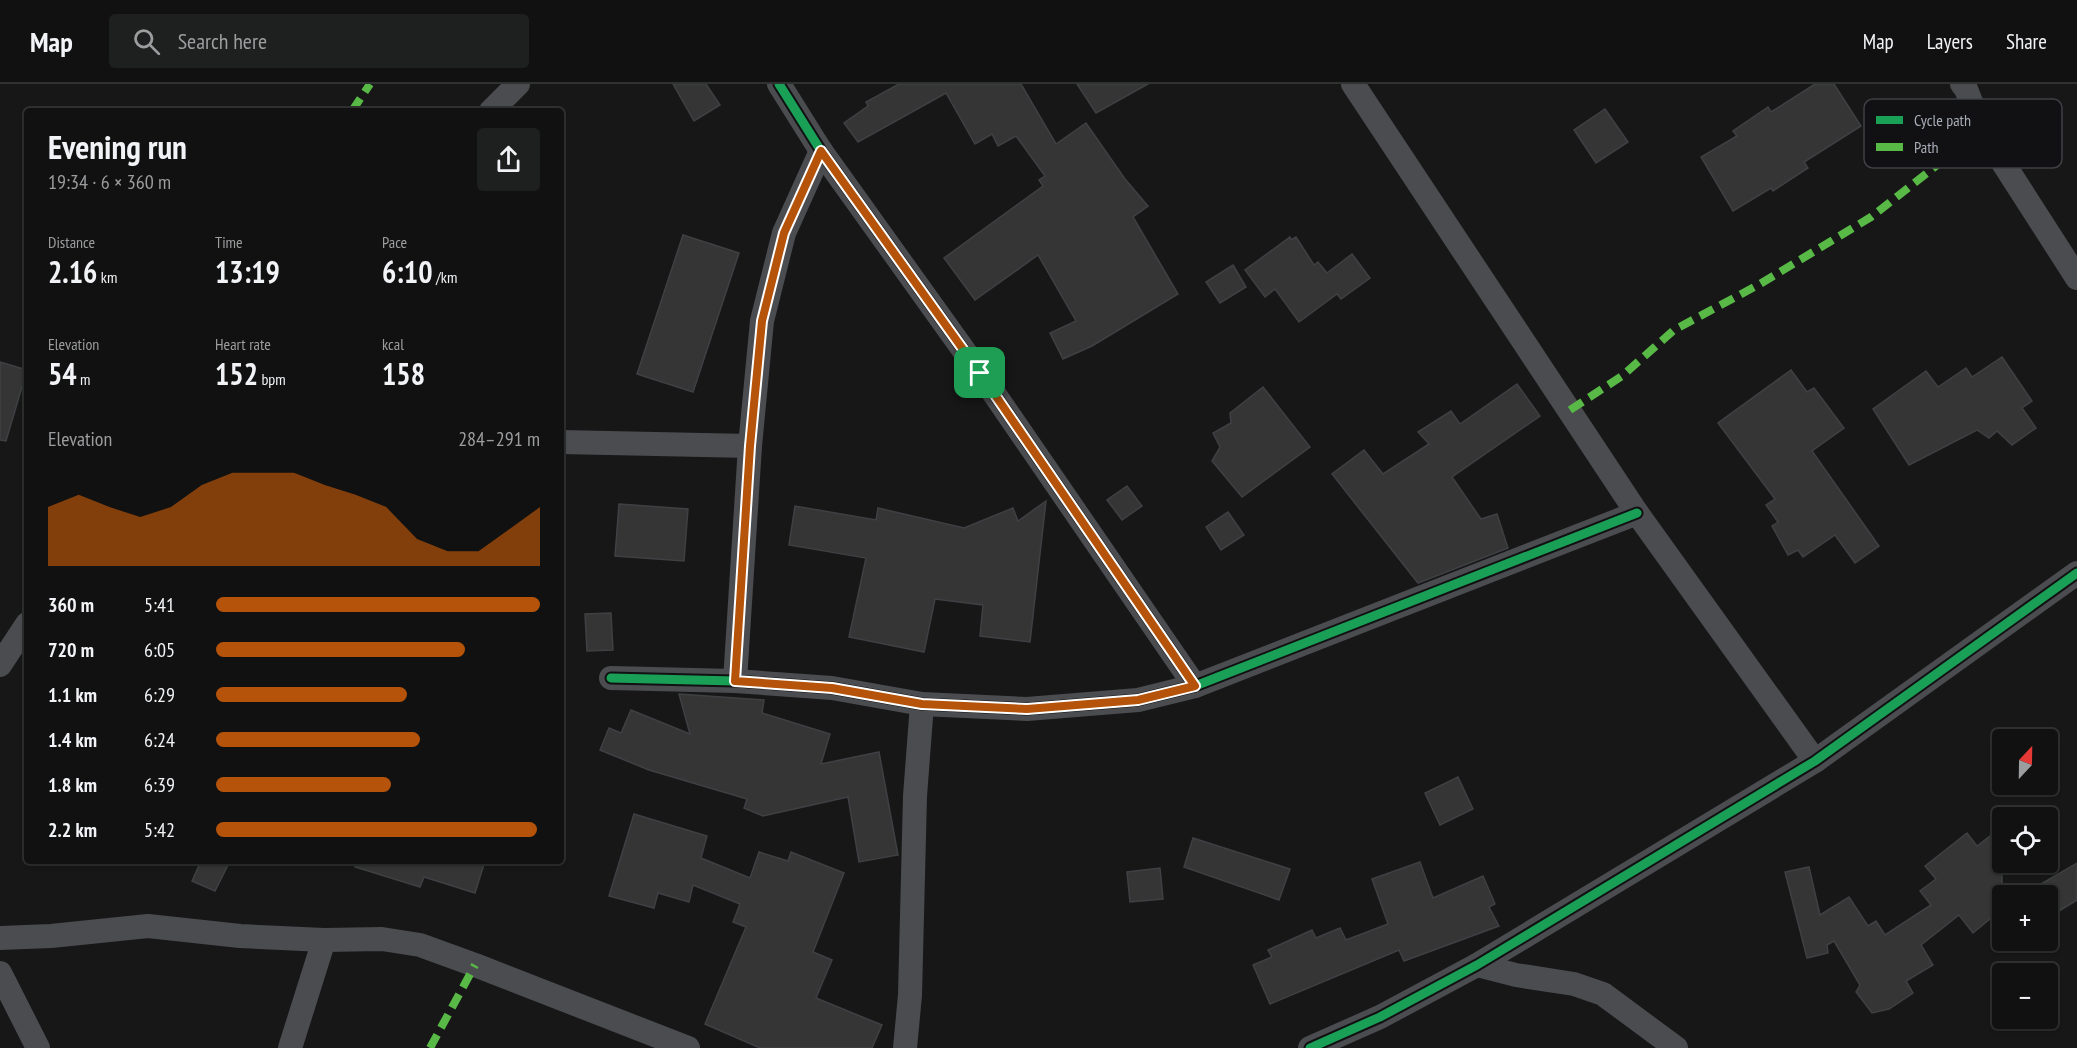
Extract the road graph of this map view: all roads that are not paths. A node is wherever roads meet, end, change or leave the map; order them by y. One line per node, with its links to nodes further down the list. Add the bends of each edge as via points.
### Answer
1 (518, 84): 4 (street)
2 (779, 84): 5 (street)
3 (1353, 84): 10 (street)
4 (494, 108)
5 (821, 151): 9 (street, via 784,233 771,278 762,321); 16 (street, via 980,373)
6 (2006, 168): 7 (street)
7 (2077, 278)
8 (564, 442): 9 (street)
9 (750, 446): 15 (street)
10 (1638, 513): 16 (street); 18 (street)
11 (2077, 573): 18 (street)
12 (24, 629): 13 (street)
13 (0, 665)
14 (611, 678): 15 (street)
15 (735, 681): 17 (street, via 832,688)
16 (1195, 686): 17 (street, via 1138,700 1027,709)
17 (922, 704): 26 (street)
18 (1815, 760): 21 (street)
19 (0, 938): 20 (street, via 148,926)
20 (324, 940): 24 (street); 25 (street, via 382,939 420,945)
21 (1477, 965): 27 (street, via 1380,1017); 28 (street, via 1574,984 1603,994)
22 (0, 973): 23 (street)
23 (38, 1048)
24 (290, 1048)
25 (688, 1048)
26 (905, 1048)
27 (1310, 1048)
28 (1676, 1048)

